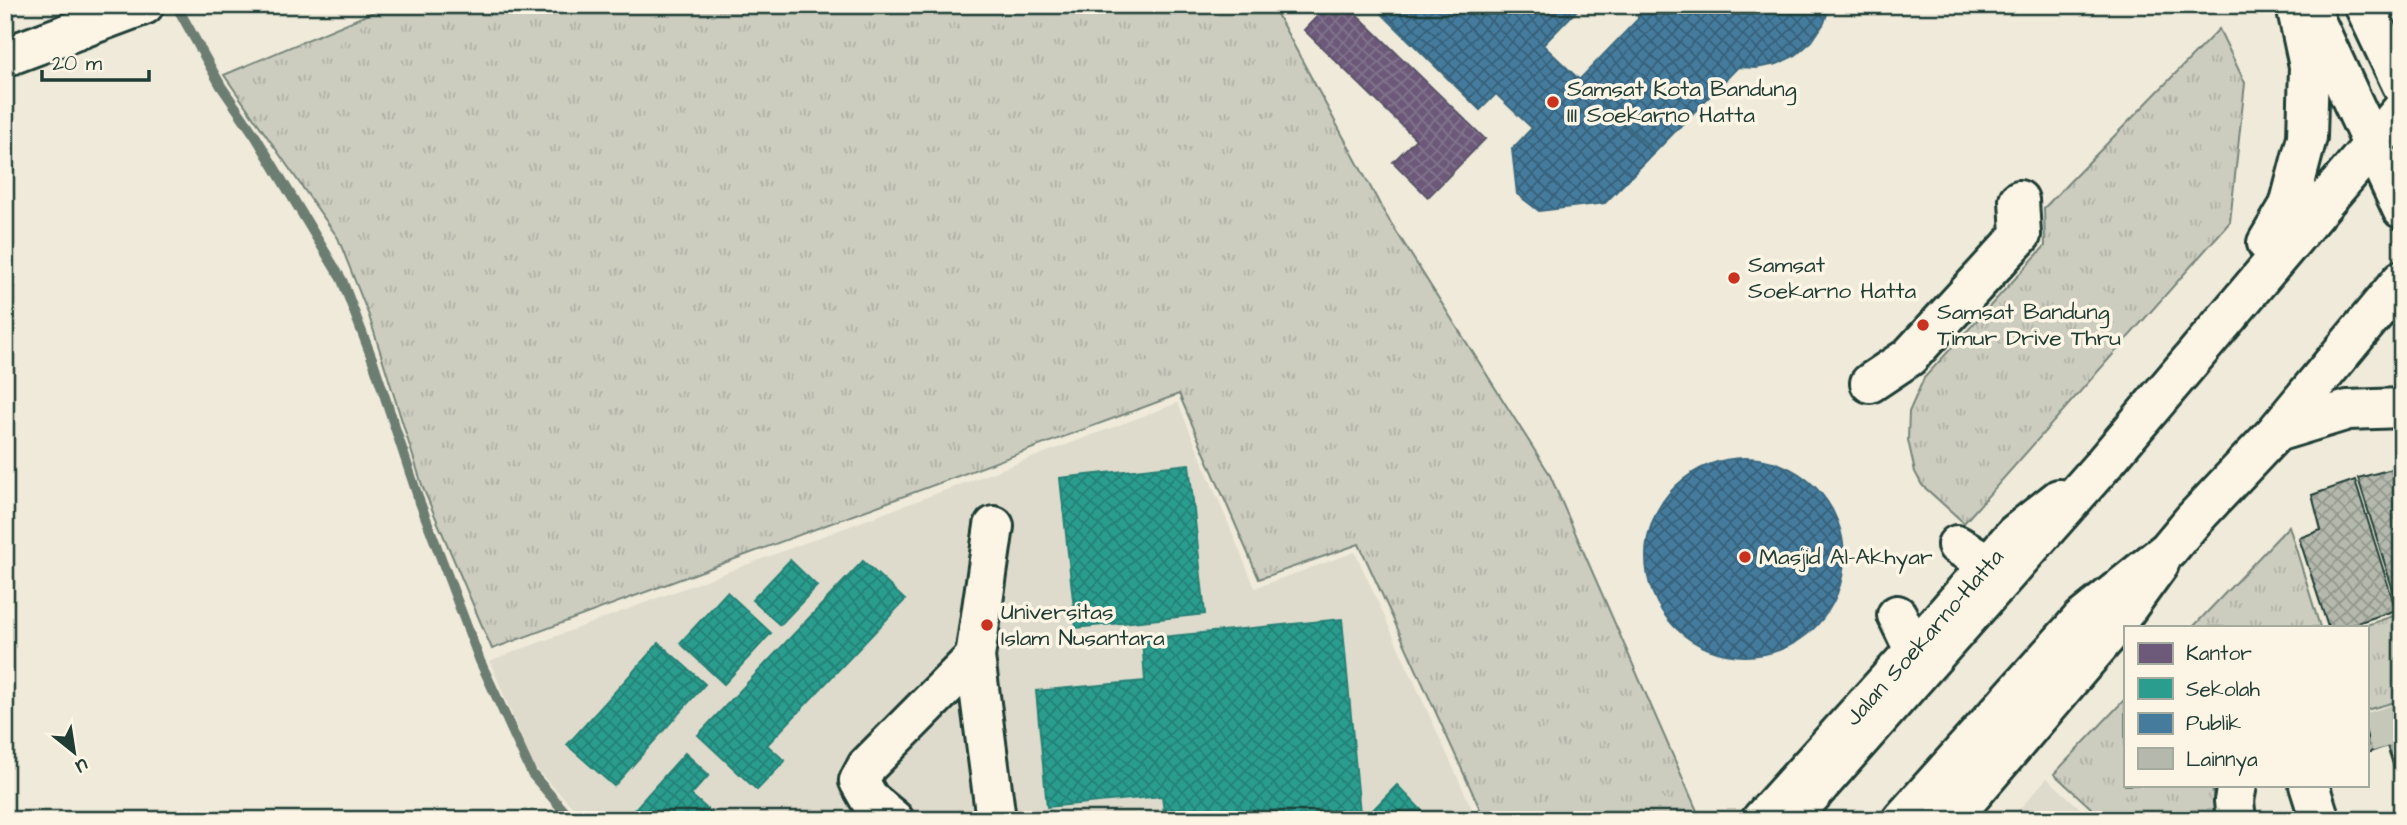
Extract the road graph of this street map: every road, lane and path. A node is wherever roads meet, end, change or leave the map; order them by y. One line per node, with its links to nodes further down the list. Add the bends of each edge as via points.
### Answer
1 (143, 5): 5 (main road)
2 (2296, 5): 12 (main road, via 2309,66 2307,137 2289,206)
3 (2308, 5): 8 (main road)
4 (2364, 5): 6 (main road)
5 (5, 57)
6 (2402, 85)
7 (2402, 110): 8 (main road, Jalan Soekarno-Hatta)
8 (2372, 144): 10 (main road); 12 (main road, Jalan Soekarno-Hatta)
9 (2019, 201): 13 (main road, via 2021,235 1909,357)
10 (2402, 209)
11 (2402, 280): 15 (main road)
12 (2197, 351): 16 (main road, Jalan Soekarno-Hatta)
13 (1870, 374)
14 (2402, 408): 15 (main road, via 2348,410)
15 (2276, 432): 18 (main road)
16 (2101, 467): 20 (main road, Jalan Soekarno-Hatta, via 2015,534 1973,555); 27 (main road, Jalan Soekarno-Hatta)
17 (994, 526): 21 (main road)
18 (2168, 551): 28 (main road, via 2081,620); 29 (main road, via 2107,636)
19 (1898, 615): 20 (main road)
20 (1914, 650): 26 (main road, Jalan Soekarno-Hatta)
21 (975, 657): 24 (main road, via 867,766 859,781 870,800); 25 (main road)
22 (2237, 786): 30 (main road)
23 (2309, 786): 31 (main road)
24 (894, 820)
25 (996, 820)
26 (1761, 820)
27 (1789, 820)
28 (1902, 820)
29 (1950, 820)
30 (2236, 820)
31 (2320, 820)

